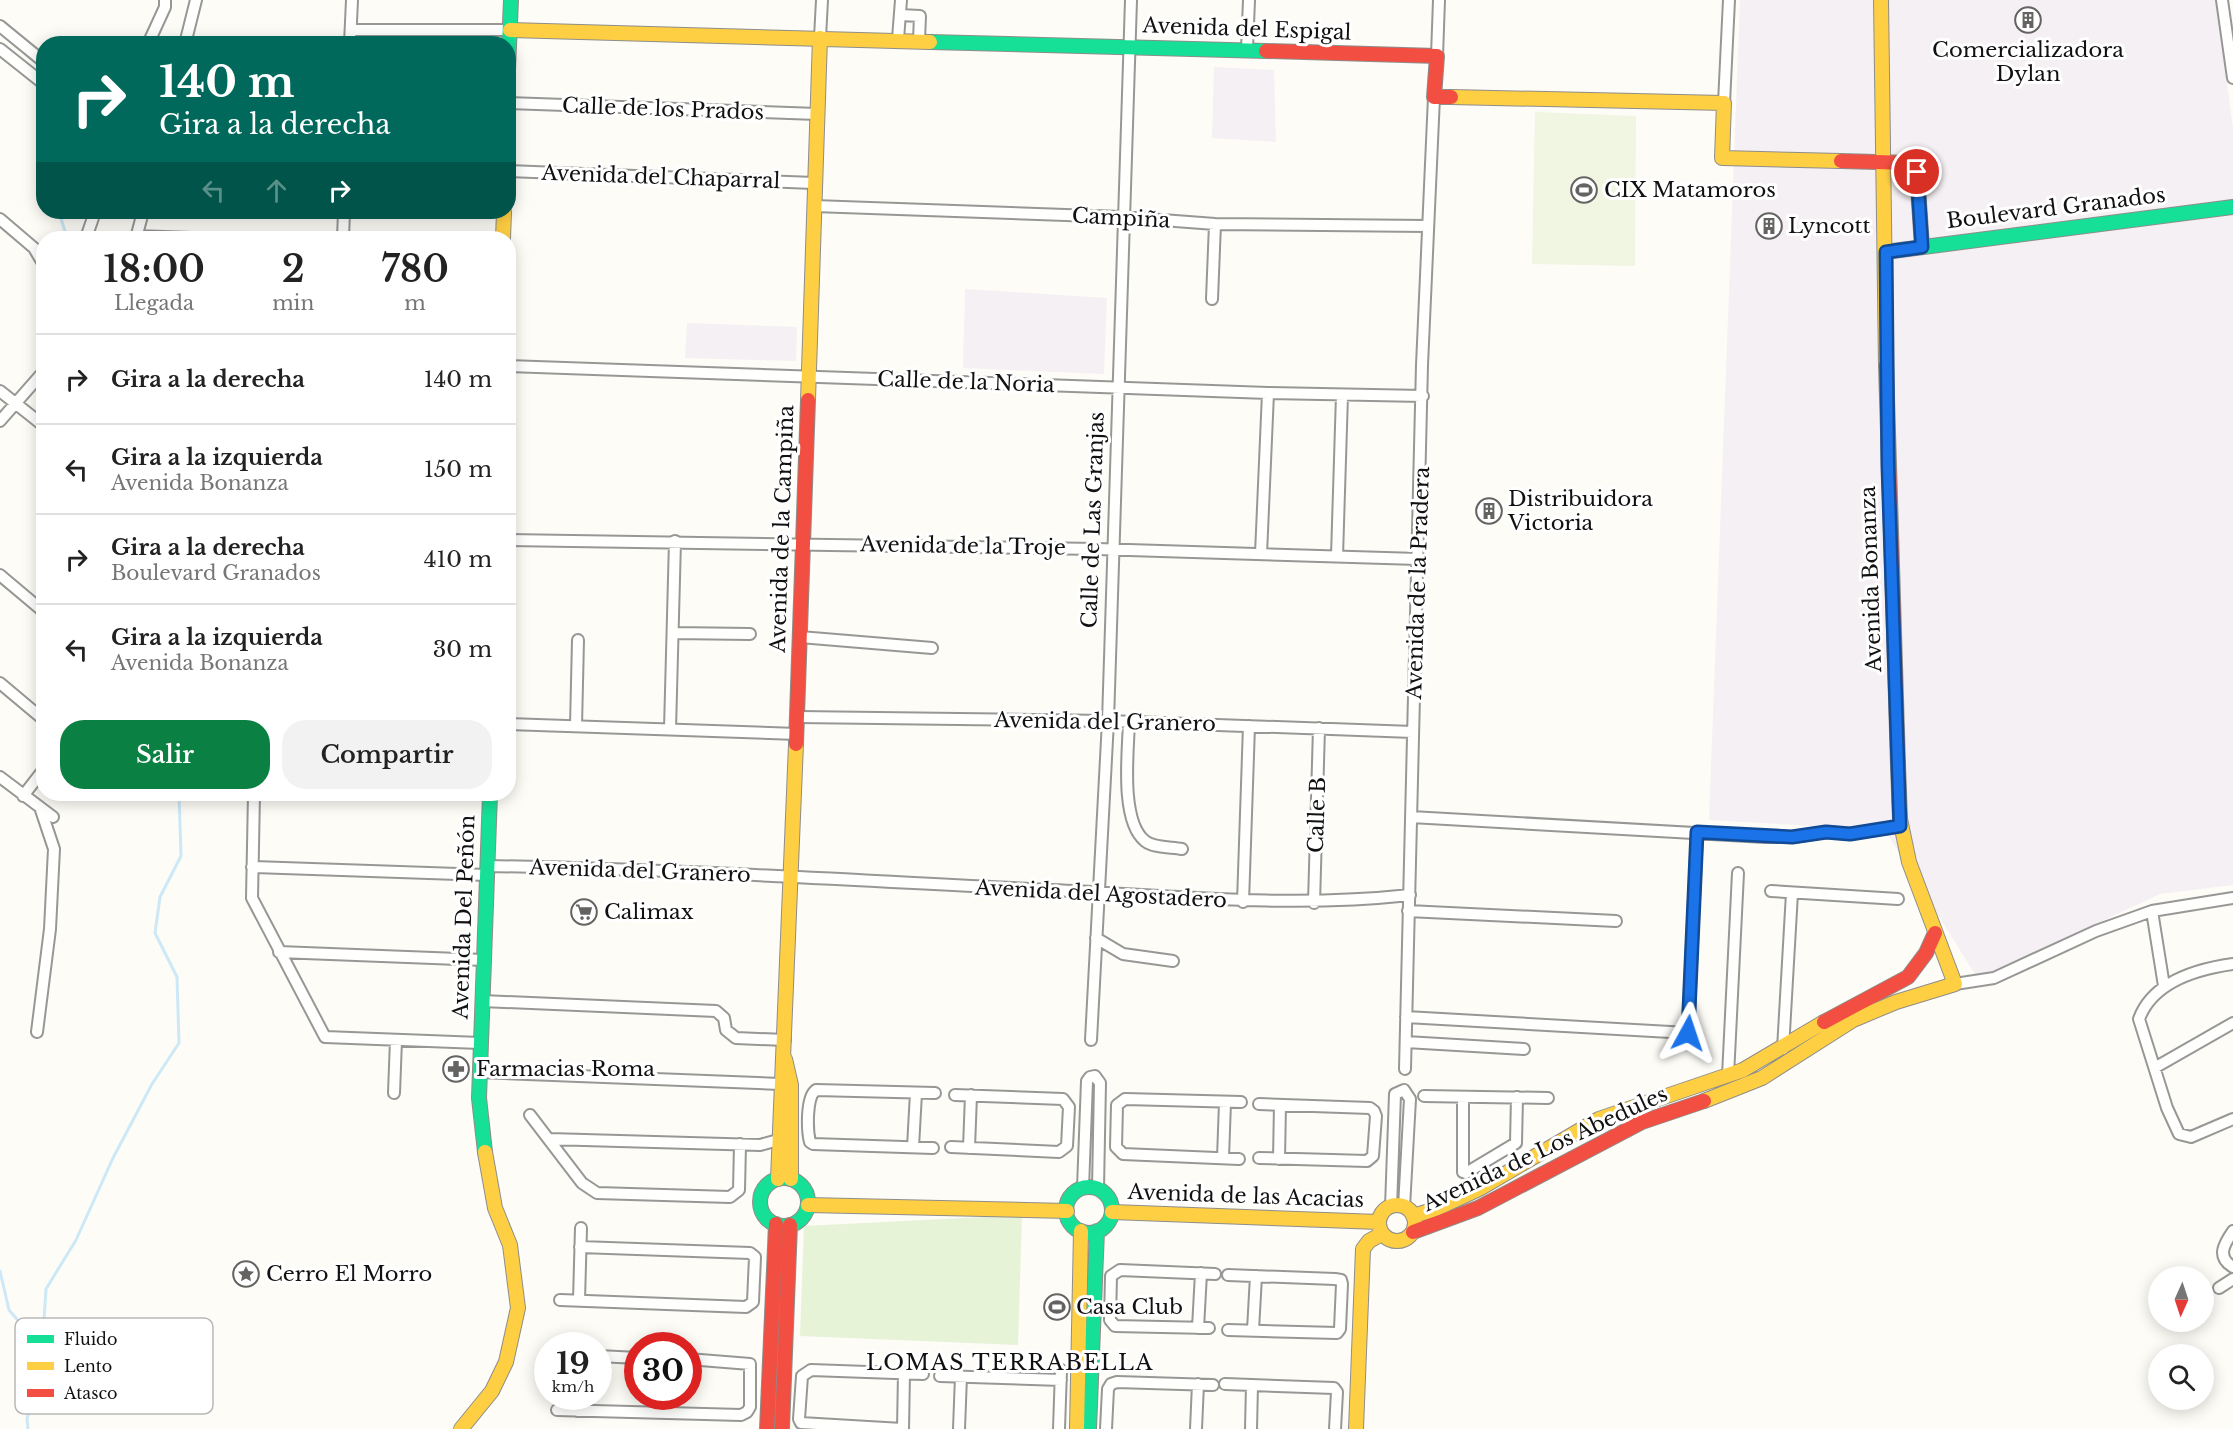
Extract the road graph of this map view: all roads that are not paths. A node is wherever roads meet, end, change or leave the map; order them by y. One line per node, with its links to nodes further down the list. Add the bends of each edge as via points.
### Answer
1 (165, 0): 17 (street)
2 (196, 0): 18 (street)
3 (352, 0): 15 (street)
4 (511, 0): 16 (street)
5 (822, 0): 21 (street, Avenida de la Campiña)
6 (901, 0): 13 (street)
7 (1131, 0): 24 (street, Calle de Las Granjas)
8 (1249, 0): 26 (street)
9 (1439, 0): 28 (street)
10 (1729, 0): 33 (street)
11 (1881, 0): 35 (street, Avenida Bonanza)
12 (2222, 0): 30 (street)
13 (900, 15): 22 (street); 23 (street, via 920,16)
14 (0, 27): 27 (street)
15 (351, 30): 16 (street); 19 (street)
16 (510, 30): 20 (street); 21 (street, Avenida del Espigal)
17 (152, 36)
18 (186, 36)
19 (351, 36)
20 (510, 36)
21 (820, 38): 22 (street, Avenida del Espigal); 34 (street, Avenida de la Campiña)
22 (897, 39): 23 (street, Avenida del Espigal)
23 (919, 40): 24 (street, Avenida del Espigal)
24 (1130, 46): 26 (street, Avenida del Espigal); 40 (street, Calle de Las Granjas)
25 (0, 49): 29 (street)
26 (1247, 49): 28 (street, Avenida del Espigal)
27 (36, 56)
28 (1437, 56): 31 (street)
29 (36, 78)
30 (2233, 78)
31 (1434, 97): 33 (street); 43 (street, Avenida de la Pradera)
32 (516, 103): 34 (street, Calle de los Prados)
33 (1724, 103): 35 (street, via 1722,158)
34 (816, 114): 37 (street, Avenida de la Campiña)
35 (1883, 163): 44 (street, via 1905,162 1916,167); 46 (street, Avenida Bonanza)
36 (516, 171): 37 (street, Avenida del Chaparral)
37 (814, 183): 38 (street, Avenida de la Campiña)
38 (814, 206): 40 (street, Campiña); 49 (street, Avenida de la Campiña)
39 (2233, 207): 44 (street, Boulevard Granados)
40 (1122, 217): 42 (street, Campiña); 51 (street, Calle de Las Granjas)
41 (0, 219): 45 (street)
42 (1215, 224): 43 (street, Campiña); 47 (street)
43 (1428, 226): 55 (street, Avenida de la Pradera)
44 (1922, 247): 46 (street, Boulevard Granados)
45 (36, 251)
46 (1886, 252): 93 (street, Avenida Bonanza, via 1888,466)
47 (1212, 298)
48 (516, 366): 49 (street, Calle de la Noria)
49 (808, 375): 51 (street, Calle de la Noria); 61 (street, Avenida de la Campiña)
50 (36, 380): 56 (street)
51 (1118, 388): 53 (street, Calle de la Noria); 62 (street, Calle de Las Granjas)
52 (0, 392): 56 (street)
53 (1268, 393): 54 (street, Calle de la Noria); 63 (street)
54 (1342, 395): 55 (street, Calle de la Noria); 64 (street)
55 (1423, 396): 65 (street, Avenida de la Pradera)
56 (14, 403): 57 (street); 58 (street)
57 (36, 420)
58 (0, 421)
59 (516, 540): 60 (street, Avenida de la Troje)
60 (675, 541): 61 (street, Avenida de la Troje); 68 (street)
61 (802, 543): 62 (street, Avenida de la Troje); 70 (street, Avenida de la Campiña)
62 (1112, 549): 63 (street, Avenida de la Troje); 76 (street, Calle de Las Granjas)
63 (1261, 554): 64 (street, Avenida de la Troje)
64 (1337, 556): 65 (street, Avenida de la Troje)
65 (1418, 559): 83 (street, Avenida de la Pradera)
66 (0, 575): 67 (street)
67 (36, 605)
68 (673, 633): 69 (street); 82 (street)
69 (750, 634)
70 (800, 637): 72 (street); 75 (street, Avenida de la Campiña)
71 (578, 640): 79 (street)
72 (932, 648)
73 (0, 683): 74 (street)
74 (36, 713)
75 (798, 717): 76 (street, Avenida del Granero); 84 (street, Avenida de la Campiña)
76 (1108, 722): 77 (street, Avenida del Granero); 101 (street, Calle de Las Granjas)
77 (1129, 722): 80 (street, Avenida del Granero); 95 (street, via 1127,805 1144,840 1155,846)
78 (516, 724): 79 (street)
79 (576, 726): 82 (street)
80 (1249, 726): 81 (street, Avenida del Granero); 106 (street)
81 (1319, 728): 83 (street, Avenida del Granero); 107 (street, Calle B)
82 (670, 729): 84 (street)
83 (1413, 732): 92 (street, Avenida de la Pradera)
84 (797, 734): 99 (street, Avenida de la Campiña)
85 (0, 777): 87 (street)
86 (36, 780): 87 (street)
87 (23, 796): 90 (street)
88 (254, 801): 96 (street)
89 (490, 801): 97 (street, Avenida Del Peñón)
90 (40, 807): 91 (street); 123 (street, via 54,849 50,929)
91 (53, 817)
92 (1411, 817): 94 (street); 103 (street, Avenida de la Pradera)
93 (1900, 826): 94 (street, via 1792,837); 111 (street, Avenida Bonanza, via 1918,894)
94 (1697, 832): 120 (street, via 1688,1033)
95 (1182, 849)
96 (252, 867): 97 (street, Avenida del Granero); 113 (street, via 252,898)
97 (487, 871): 99 (street, Avenida del Granero, via 637,869); 114 (street, Avenida Del Peñón)
98 (1738, 873): 135 (street)
99 (792, 877): 101 (street, Avenida del Agostadero); 125 (street, Avenida de la Campiña)
100 (1771, 891): 102 (street)
101 (1100, 892): 106 (street, Avenida del Agostadero); 112 (street, Calle de Las Granjas)
102 (1792, 893): 105 (street); 130 (street)
103 (1410, 895): 107 (street, Avenida del Agostadero); 108 (street, Avenida de la Pradera)
104 (2233, 898): 109 (street)
105 (1898, 899)
106 (1243, 902): 107 (street, Avenida del Agostadero)
107 (1314, 903)
108 (1408, 911): 110 (street); 120 (street, Avenida de la Pradera)
109 (2152, 911): 117 (street, via 2096,931 1994,978); 118 (street)
110 (1616, 921)
111 (1935, 933): 117 (street, Avenida Bonanza); 122 (street, Avenida de Los Abedules, via 1910,979 1844,1010)
112 (1096, 938): 115 (street, via 1123,954); 126 (street, Calle de Las Granjas)
113 (279, 952): 114 (street); 124 (street, via 325,1036)
114 (484, 960): 119 (street, Avenida Del Peñón)
115 (1173, 961)
116 (2233, 964): 118 (street, via 2189,974)
117 (1955, 984): 122 (street, Avenida de Los Abedules)
118 (2164, 986): 132 (street, via 2139,1019)
119 (482, 1001): 125 (street, via 716,1011 724,1018 726,1030 736,1038); 127 (street, Avenida Del Peñón)
120 (1406, 1017): 128 (street, Avenida de la Pradera)
121 (2233, 1023): 132 (street)
122 (1821, 1031): 130 (street, Avenida de Los Abedules); 164 (street, Avenida de Los Abedules, via 1775,1071)
123 (37, 1032)
124 (396, 1040): 127 (street); 137 (street)
125 (785, 1040): 131 (street, Avenida de la Campiña)
126 (1091, 1040)
127 (480, 1042): 134 (street, Avenida Del Peñón)
128 (1406, 1042): 129 (street); 133 (street, Avenida de la Pradera)
129 (1524, 1049)
130 (1783, 1049): 135 (street, Avenida de Los Abedules)
131 (785, 1059): 136 (street, Avenida de la Campiña); 146 (street, Avenida de la Campiña, via 792,1085)
132 (2156, 1067): 152 (street, via 2176,1130 2187,1138)
133 (1405, 1069)
134 (479, 1072): 136 (street); 230 (street, Avenida Del Peñón, via 486,1175 510,1245 518,1308 511,1344 497,1381)
135 (1728, 1076): 153 (street, Avenida de Los Abedules)
136 (780, 1084): 146 (street, Avenida de la Campiña)
137 (394, 1093)
138 (916, 1093): 139 (street); 159 (street, via 816,1090); 165 (street)
139 (935, 1093)
140 (955, 1095): 141 (street)
141 (971, 1095): 154 (street, via 1063,1099 1069,1107); 168 (street)
142 (1424, 1096): 143 (street)
143 (1463, 1097): 144 (street); 173 (street, via 1463,1172 1470,1173)
144 (1517, 1098): 145 (street); 173 (street, via 1518,1140)
145 (1548, 1098)
146 (785, 1101): 159 (street, Avenida de la Campiña)
147 (1225, 1102): 148 (street); 157 (street, via 1125,1100 1117,1106); 169 (street)
148 (1241, 1102)
149 (1259, 1104): 150 (street)
150 (1280, 1105): 160 (street, via 1370,1108 1375,1112); 172 (street)
151 (530, 1115): 162 (street)
152 (2233, 1119)
153 (1592, 1122): 158 (street, Avenida de Los Abedules); 164 (street, via 1599,1131)
154 (1068, 1123): 155 (street); 168 (street, via 1067,1146 1059,1152)
155 (1086, 1124): 156 (street, via 1087,1081 1095,1076 1100,1083); 176 (street)
156 (1099, 1124): 157 (street); 177 (street)
157 (1116, 1124): 169 (street, via 1116,1147 1123,1154)
158 (1579, 1129): 164 (street, via 1581,1139); 174 (street, Avenida de Los Abedules)
159 (793, 1130): 163 (street, via 759,1144); 165 (street, via 813,1144); 175 (street, Avenida de la Campiña); 175 (street, Avenida de la Campiña)
160 (1375, 1135): 161 (street); 172 (street, via 1373,1156 1367,1161)
161 (1394, 1135): 179 (street); 179 (street, via 1395,1094 1404,1090 1410,1099)
162 (549, 1139): 163 (street); 163 (street, via 582,1183 597,1193 730,1197 739,1190)
163 (740, 1144)
164 (1595, 1145): 189 (street, Avenida de Los Abedules, via 1478,1208)
165 (913, 1147): 167 (street)
166 (951, 1147): 168 (street)
167 (933, 1148)
168 (969, 1148)
169 (1223, 1158): 171 (street)
170 (1258, 1158): 172 (street)
171 (1239, 1159)
172 (1279, 1159)
173 (1492, 1160): 174 (street)
174 (1501, 1175): 179 (street, Avenida de Los Abedules, via 1431,1212)
175 (784, 1179): 178 (street, via 804,1189); 182 (street, via 764,1190 760,1201 766,1218)
176 (1083, 1188): 177 (street); 180 (street, via 1071,1196)
177 (1098, 1188): 181 (street, via 1109,1198)
178 (808, 1205): 180 (street); 183 (street, via 802,1218)
179 (1403, 1210): 185 (street, via 1383,1212); 189 (street)
180 (1066, 1211): 186 (street, via 1071,1223)
181 (1112, 1212): 185 (street, Avenida de las Acacias); 187 (street, via 1106,1226)
182 (776, 1224): 183 (street); 198 (street)
183 (790, 1225): 209 (street)
184 (581, 1228): 190 (street)
185 (1381, 1228): 189 (street, via 1395,1241); 205 (street, via 1364,1246)
186 (1081, 1230): 187 (street); 224 (street)
187 (1097, 1231): 200 (street)
188 (2233, 1231): 191 (street, via 2223,1254)
189 (1413, 1232)
190 (580, 1247): 197 (street, via 750,1253 755,1257); 203 (street)
191 (2230, 1265)
192 (1201, 1273): 193 (street); 201 (street, via 1120,1270 1111,1276); 201 (street, via 1204,1328 1115,1326 1110,1320)
193 (1215, 1274)
194 (1228, 1275): 195 (street)
195 (1256, 1276): 204 (street, via 1338,1279 1342,1284); 207 (street)
196 (2233, 1279): 199 (street)
197 (755, 1280): 198 (street); 203 (street, via 753,1302 746,1307)
198 (773, 1280): 208 (street)
199 (2219, 1288)
200 (1094, 1298): 201 (street); 224 (street)
201 (1110, 1298)
202 (560, 1300): 203 (street)
203 (579, 1300)
204 (1341, 1309): 205 (street); 207 (street, via 1340,1329 1335,1333)
205 (1360, 1310): 229 (street)
206 (1228, 1330): 207 (street)
207 (1253, 1330)
208 (771, 1339): 209 (street); 220 (street)
209 (785, 1339): 221 (street)
210 (702, 1360): 219 (street, via 747,1362 752,1367)
211 (904, 1373): 212 (street); 222 (street, via 811,1370 802,1376); 233 (street)
212 (923, 1374)
213 (940, 1376): 214 (street)
214 (962, 1376): 223 (street, via 1061,1375); 234 (street)
215 (1198, 1384): 217 (street); 225 (street, via 1117,1382 1108,1389); 239 (street)
216 (1225, 1384): 218 (street)
217 (1213, 1385)
218 (1252, 1385): 228 (street, via 1334,1388); 240 (street)
219 (751, 1389): 220 (street); 227 (street, via 750,1407 741,1415)
220 (768, 1390): 231 (street)
221 (783, 1395): 222 (street); 232 (street)
222 (801, 1398): 233 (street, via 799,1419 805,1425)
223 (1060, 1405): 224 (street); 235 (street)
224 (1083, 1407): 225 (street); 236 (street); 237 (street)
225 (1106, 1408): 238 (street)
226 (556, 1410): 227 (street)
227 (577, 1411)
228 (1335, 1424): 229 (street)
229 (1356, 1424)
230 (461, 1429)
231 (767, 1429)
232 (782, 1429)
233 (902, 1429)
234 (959, 1429)
235 (1059, 1429)
236 (1077, 1429)
237 (1089, 1429)
238 (1106, 1429)
239 (1196, 1429)
240 (1251, 1429)

